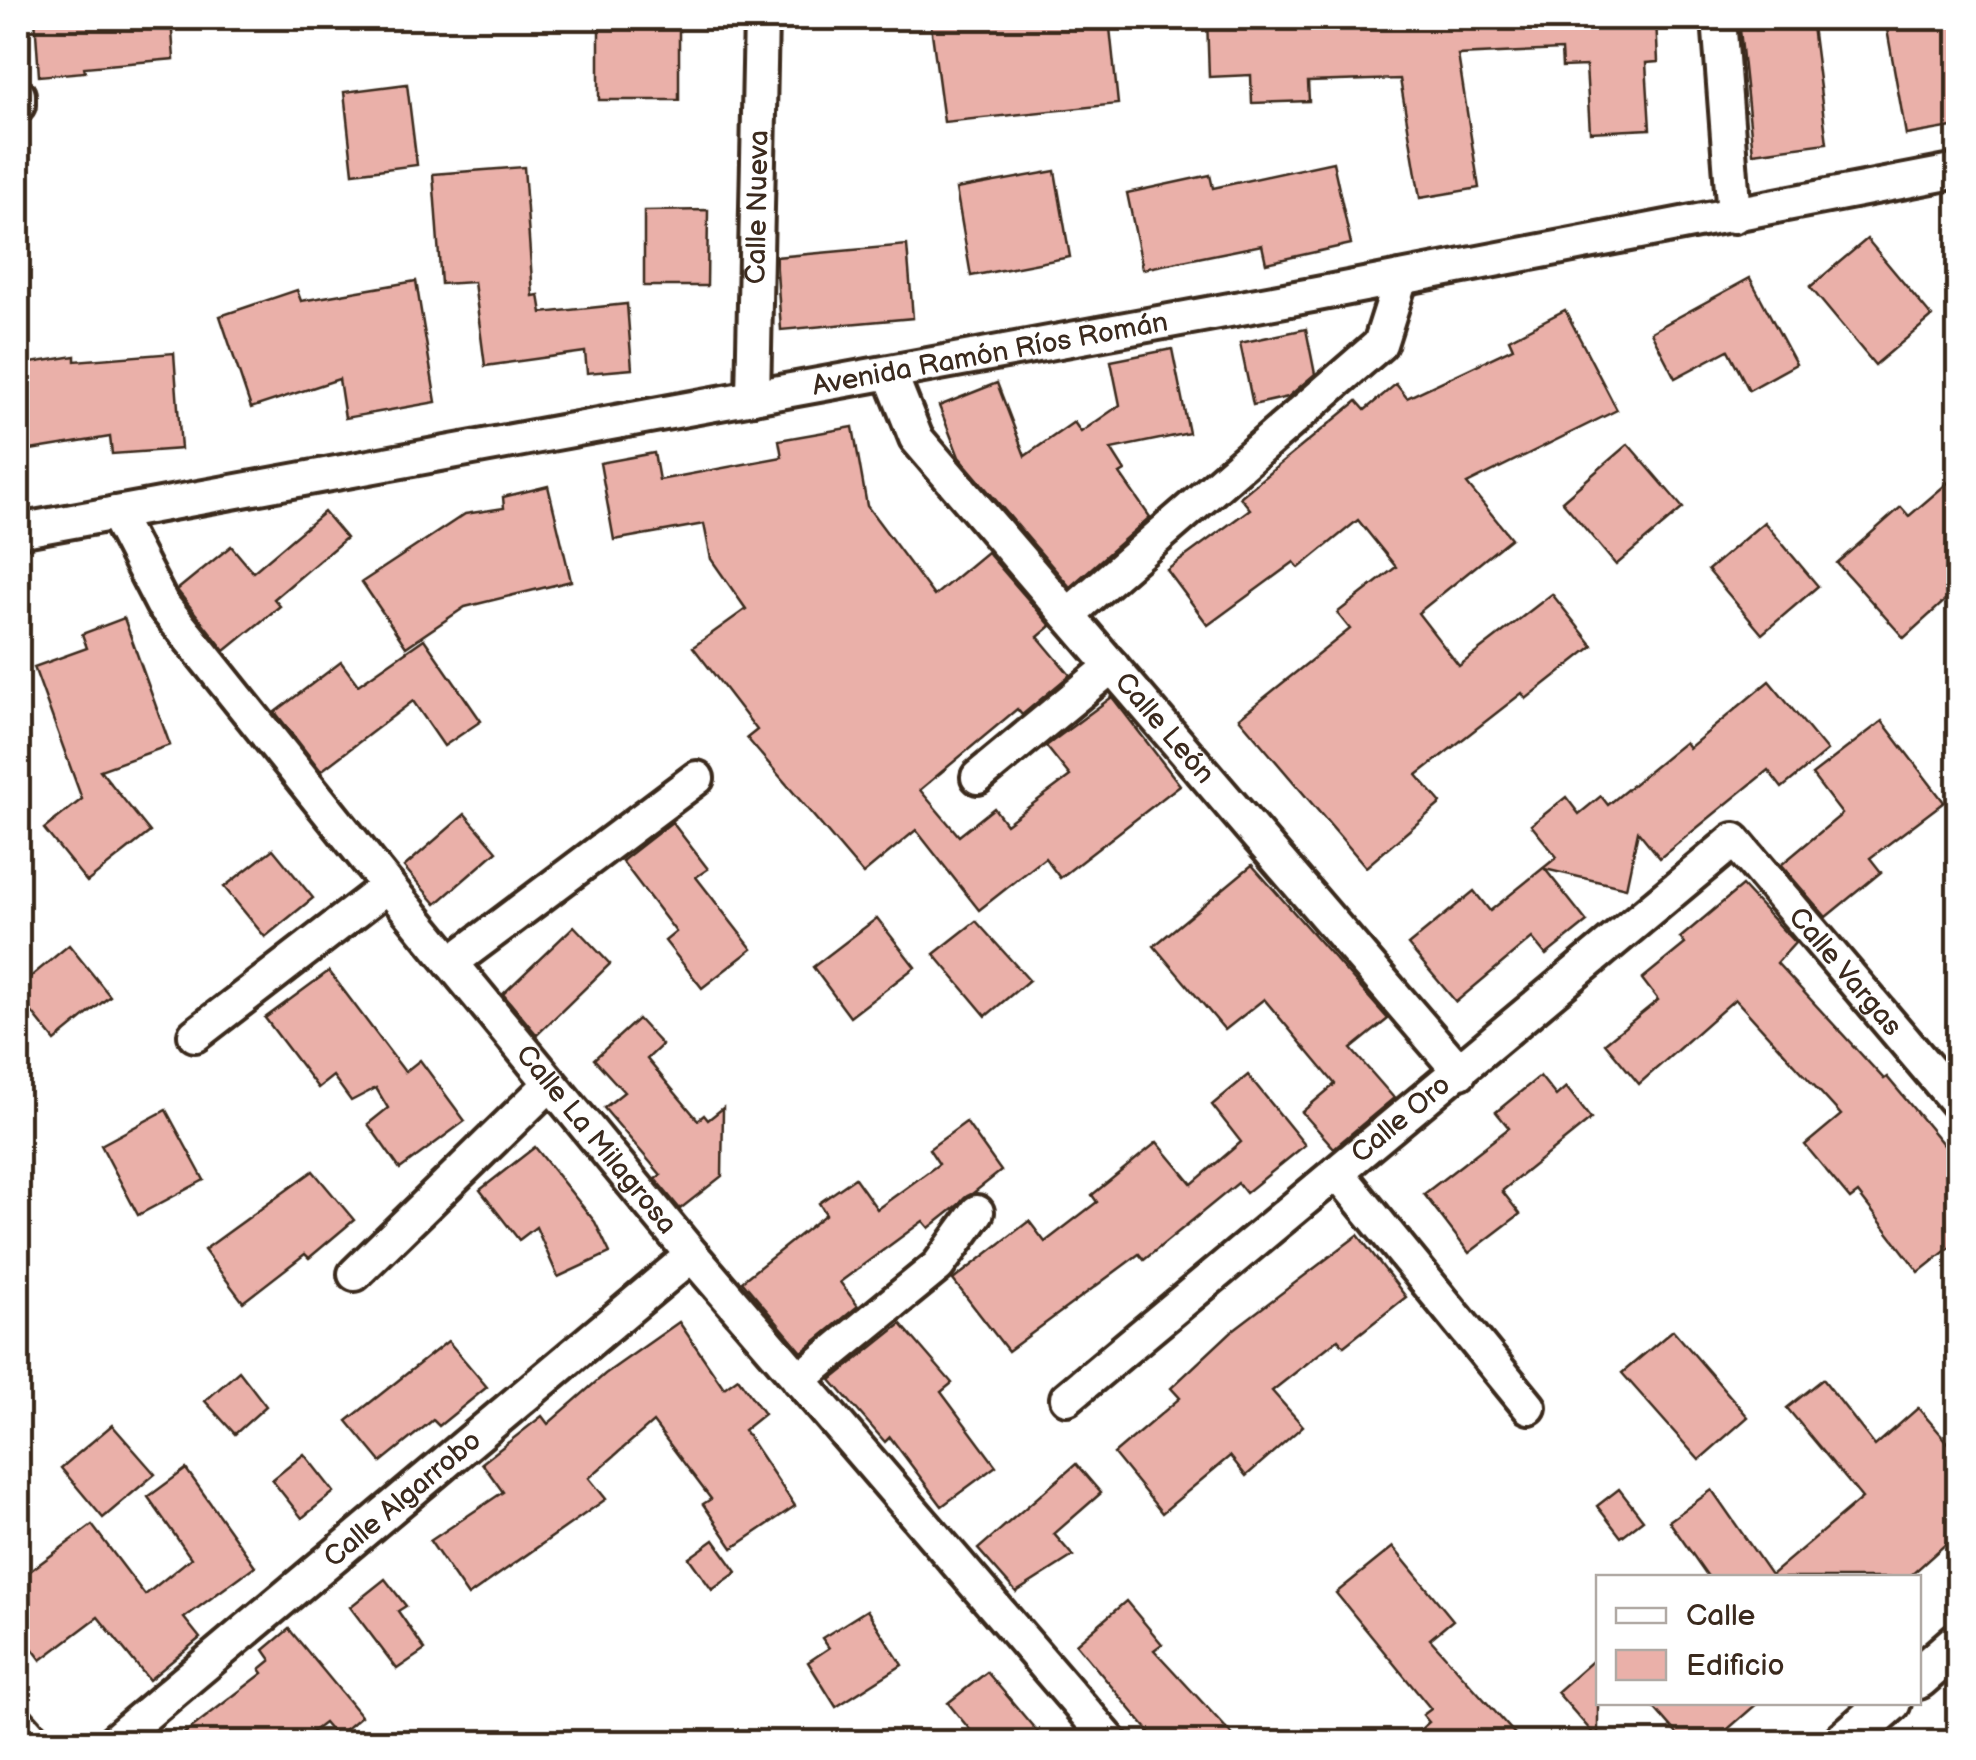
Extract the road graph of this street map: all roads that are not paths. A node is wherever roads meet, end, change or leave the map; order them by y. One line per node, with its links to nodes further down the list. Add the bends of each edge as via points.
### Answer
1 (761, 18): 9 (street, Calle Nueva)
2 (1719, 18): 6 (street)
3 (18, 94): 4 (street)
4 (18, 105)
5 (1958, 170): 6 (street, Avenida Ramón Ríos Román)
6 (1734, 216): 7 (street, Avenida Ramón Ríos Román)
7 (1401, 278): 8 (street, Avenida Ramón Ríos Román); 12 (street, via 1380,344)
8 (890, 373): 9 (street, Avenida Ramón Ríos Román); 12 (street, Calle León, via 916,438)
9 (752, 398): 10 (street, Avenida Ramón Ríos Román)
10 (116, 513): 11 (street, Avenida Ramón Ríos Román); 17 (street, Calle La Milagrosa, via 162,604)
11 (18, 531)
12 (1068, 615): 13 (street, Calle León)
13 (1112, 666): 14 (street); 20 (street, Calle León)
14 (978, 776)
15 (696, 778): 18 (street)
16 (1734, 840): 20 (street, Calle Oro); 22 (street, Calle Vargas)
17 (388, 886): 18 (street, Calle La Milagrosa); 19 (street)
18 (451, 963): 21 (street, Calle La Milagrosa)
19 (195, 1036)
20 (1460, 1072): 23 (street, Calle Oro)
21 (550, 1084): 25 (street, Calle La Milagrosa); 26 (street)
22 (1958, 1104)
23 (1338, 1173): 28 (street, Calle Oro); 29 (street)
24 (977, 1212): 27 (street, via 938,1266)
25 (692, 1255): 27 (street, Calle La Milagrosa); 35 (street, Calle Algarrobo)
26 (355, 1274)
27 (800, 1380): 36 (street, Calle La Milagrosa)
28 (1066, 1398)
29 (1529, 1408)
30 (1958, 1643): 31 (street)
31 (1921, 1675)
32 (1887, 1705): 37 (street)
33 (18, 1723): 34 (street)
34 (35, 1742)
35 (113, 1742)
36 (1111, 1742)
37 (1844, 1742)

